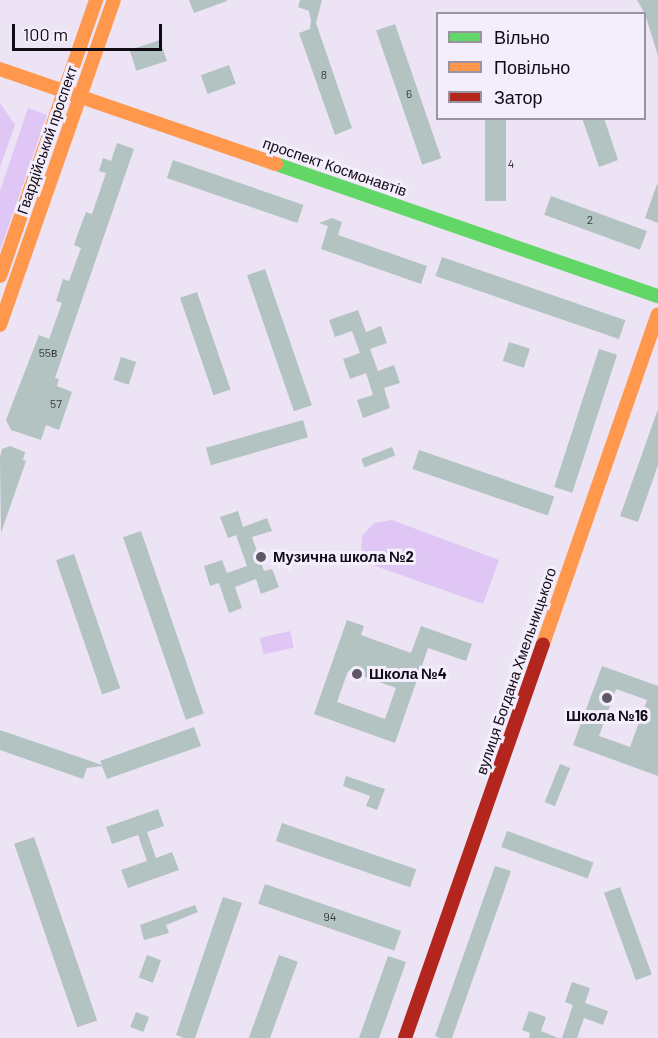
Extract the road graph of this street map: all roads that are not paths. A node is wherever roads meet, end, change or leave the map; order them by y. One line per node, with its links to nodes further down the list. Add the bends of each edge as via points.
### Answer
1 (96, 0): 4 (main road, Гвардійський проспект)
2 (114, 0): 5 (main road, Гвардійський проспект)
3 (0, 69): 4 (main road, проспект Космонавтів)
4 (65, 91): 5 (main road, проспект Космонавтів); 6 (main road, Гвардійський проспект)
5 (80, 96): 7 (main road, проспект Космонавтів); 9 (main road, Гвардійський проспект)
6 (0, 276)
7 (658, 296)
8 (658, 314): 10 (main road, вулиця Богдана Хмельницького)
9 (0, 325)
10 (405, 1038)

